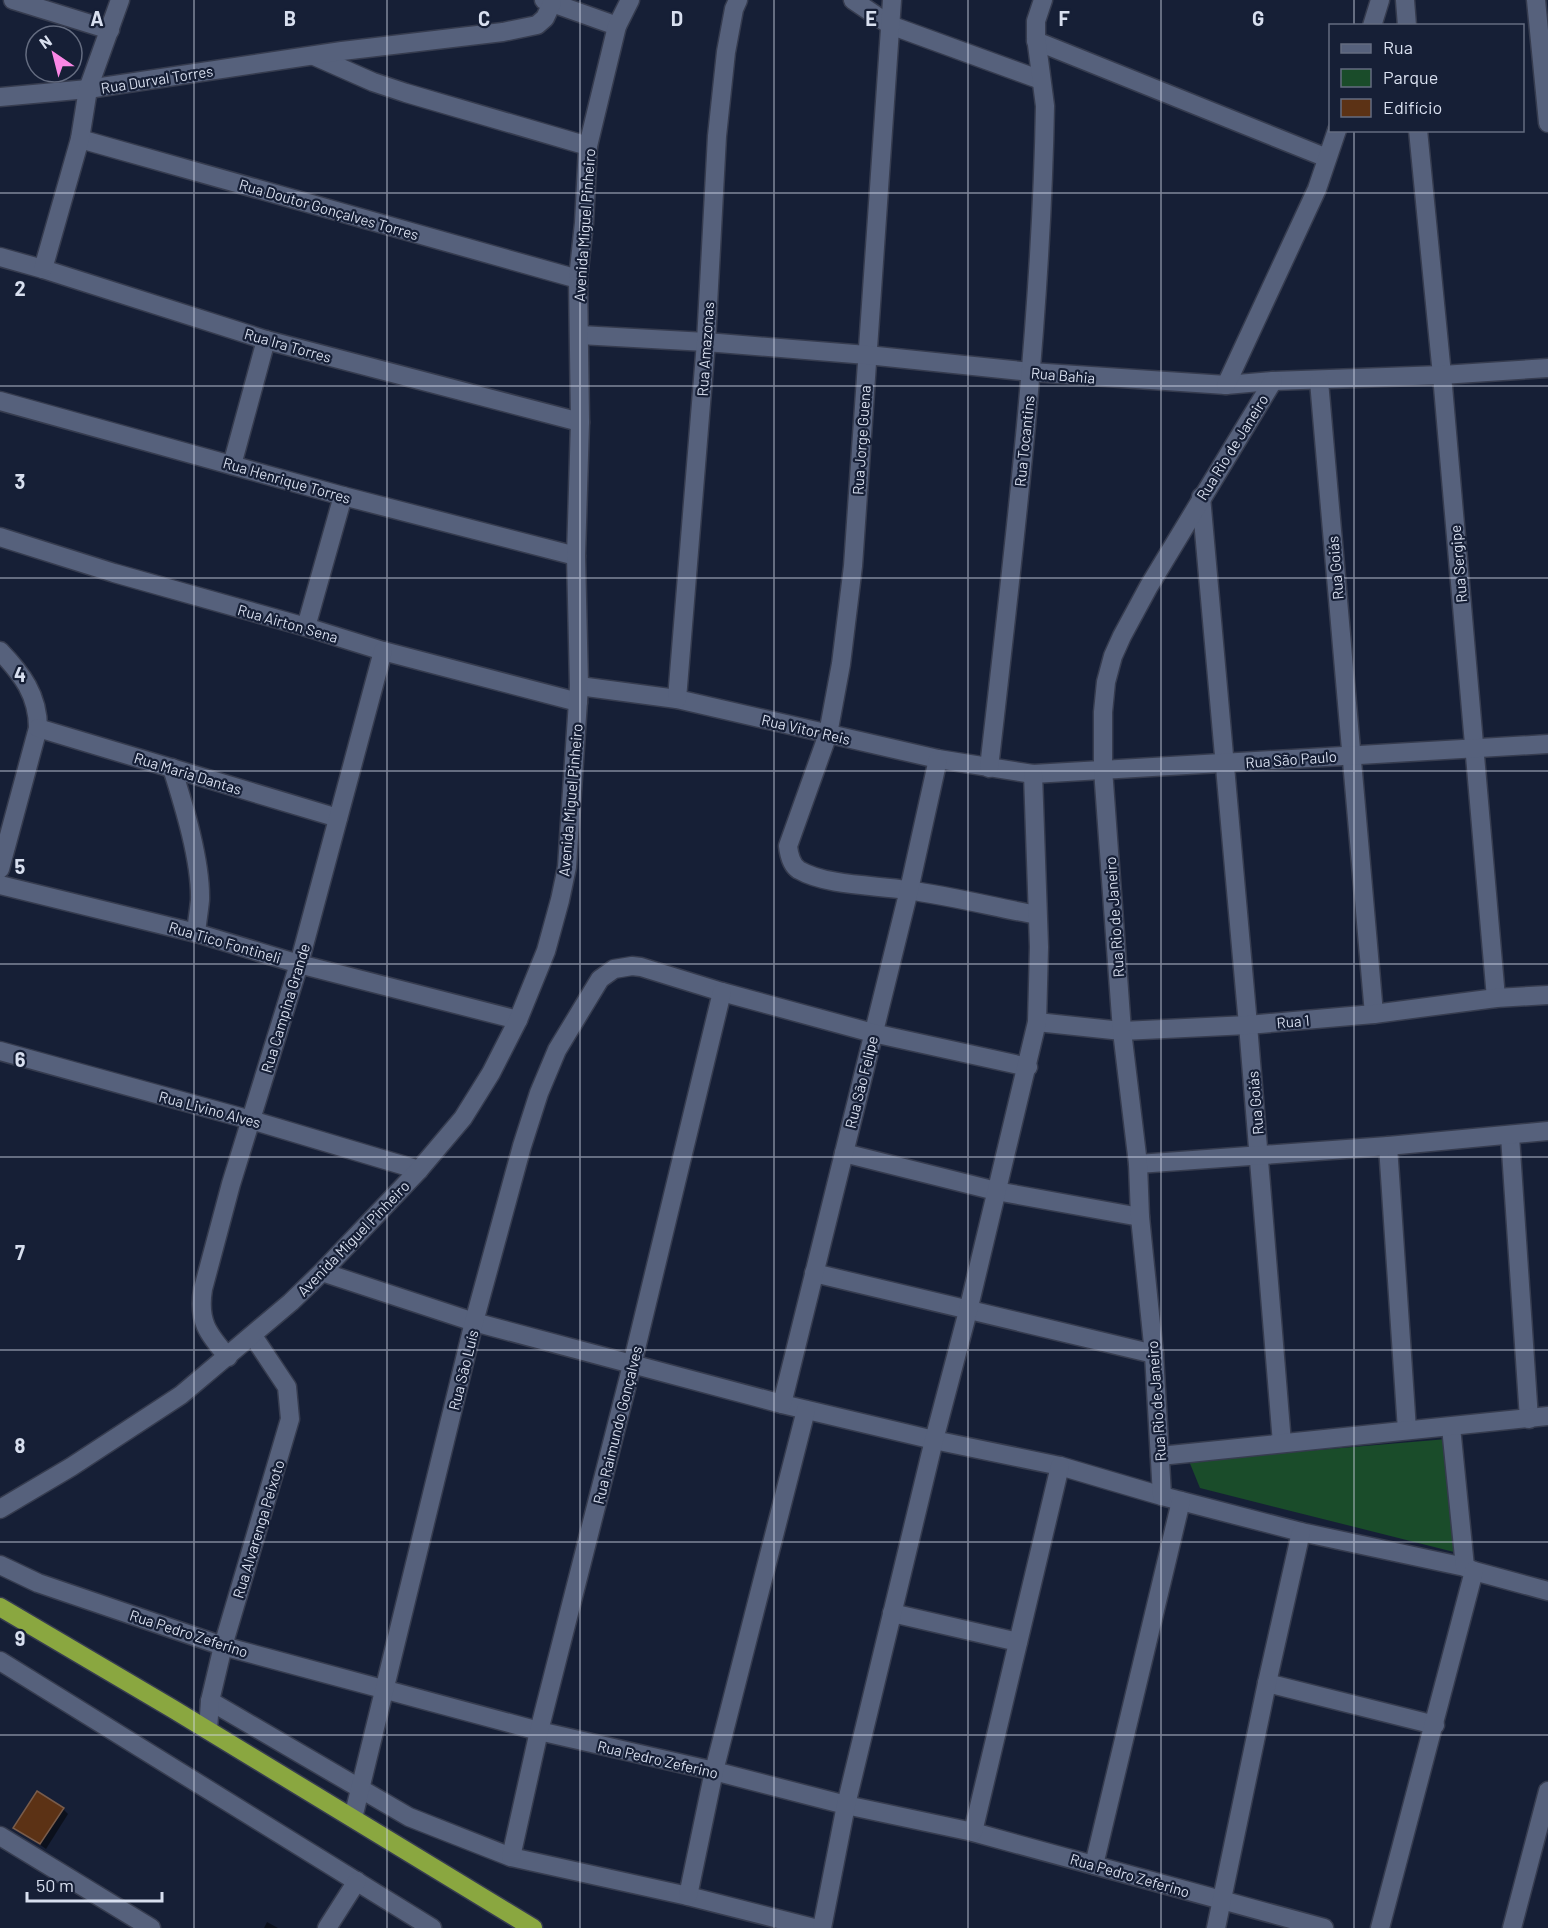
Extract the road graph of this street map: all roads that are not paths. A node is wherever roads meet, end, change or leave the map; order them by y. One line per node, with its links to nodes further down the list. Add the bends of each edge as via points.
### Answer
1 (13, 0): 16 (street)
2 (120, 0): 16 (street)
3 (630, 0): 15 (street, Avenida Miguel Pinheiro)
4 (738, 0): 33 (street, Rua Amazonas, via 726,52 717,136)
5 (853, 0): 14 (street)
6 (892, 0): 14 (street, Rua Jorge Guena)
7 (1043, 0): 17 (street, Rua Tocantins, via 1036,21)
8 (1380, 0): 12 (street)
9 (1405, 0): 13 (street)
10 (1536, 0): 22 (street)
11 (548, 1): 15 (street); 18 (street, Rua Durval Torres, via 545,18 532,26)
12 (1373, 24)
13 (1407, 24)
14 (890, 25): 19 (street); 34 (street, Rua Jorge Guena)
15 (617, 26): 26 (street, Avenida Miguel Pinheiro)
16 (110, 30): 20 (street)
17 (1036, 41): 19 (street, Rua Tocantins); 27 (street)
18 (314, 56): 20 (street, Rua Durval Torres); 26 (street, via 406,93)
19 (1041, 80): 36 (street, Rua Tocantins, via 1044,144)
20 (88, 89): 21 (street, Rua Durval Torres); 25 (street)
21 (0, 97)
22 (1548, 123)
23 (1335, 132): 27 (street)
24 (1418, 132): 37 (street, Rua Sergipe)
25 (80, 140): 29 (street); 30 (street, Rua Doutor Gonçalves Torres)
26 (588, 146): 30 (street, Avenida Miguel Pinheiro)
27 (1327, 158): 40 (street, via 1317,189)
28 (0, 257): 29 (street, Rua Ira Torres)
29 (43, 269): 32 (street, Rua Ira Torres)
30 (578, 279): 31 (street, Avenida Miguel Pinheiro)
31 (580, 335): 33 (street, Rua Bahia); 42 (street, Avenida Miguel Pinheiro)
32 (266, 340): 42 (street, Rua Ira Torres); 43 (street)
33 (706, 342): 34 (street, Rua Bahia); 52 (street, Rua Amazonas)
34 (867, 355): 36 (street, Rua Bahia); 54 (street, Rua Jorge Guena, via 853,566)
35 (1548, 368): 37 (street, Rua Bahia)
36 (1031, 372): 40 (street, Rua Bahia); 61 (street, Rua Tocantins)
37 (1442, 375): 39 (street, Rua Bahia); 56 (street, Rua Sergipe)
38 (1272, 381): 39 (street, Rua Bahia); 40 (street, Rua Bahia); 45 (street, Rua Rio de Janeiro)
39 (1319, 381): 57 (street, Rua Goiás)
40 (1226, 386)
41 (0, 401): 43 (street, Rua Henrique Torres)
42 (580, 422): 47 (street, Avenida Miguel Pinheiro)
43 (232, 465): 44 (street, Rua Henrique Torres)
44 (343, 496): 47 (street, Rua Henrique Torres); 48 (street)
45 (1201, 497): 59 (street, Rua Goiás); 62 (street, Rua Rio de Janeiro, via 1113,656 1103,711)
46 (0, 537): 48 (street, Rua Airton Sena)
47 (576, 556): 51 (street, Avenida Miguel Pinheiro)
48 (306, 627): 50 (street, Rua Airton Sena)
49 (0, 651): 53 (street, via 30,689 38,712)
50 (383, 651): 51 (street, Rua Airton Sena); 64 (street, Rua Campina Grande)
51 (579, 694): 52 (street, Rua Vitor Reis); 75 (street, Avenida Miguel Pinheiro, via 565,878 546,951)
52 (677, 699): 54 (street, Rua Vitor Reis)
53 (38, 728): 60 (street, Rua Maria Dantas); 65 (street)
54 (828, 734): 58 (street, Rua Vitor Reis); 67 (street, Rua Jorge Guena, via 788,846 791,862 798,869 834,881)
55 (1548, 744): 56 (street, Rua São Paulo)
56 (1473, 748): 57 (street, Rua São Paulo); 73 (street, Rua Sergipe)
57 (1351, 755): 59 (street, Rua São Paulo); 74 (street, Rua Goiás)
58 (938, 759): 61 (street, Rua Vitor Reis); 67 (street, Rua São Felipe)
59 (1224, 763): 62 (street, Rua São Paulo); 77 (street, Rua Goiás)
60 (172, 768): 64 (street, Rua Maria Dantas); 69 (street, via 198,877)
61 (989, 768): 63 (street, Rua Vitor Reis)
62 (1103, 769): 63 (street, Rua São Paulo); 78 (street, Rua Rio de Janeiro)
63 (1033, 774): 68 (street)
64 (338, 818): 70 (street, Rua Campina Grande)
65 (0, 869)
66 (0, 885): 69 (street, Rua Tico Fontineli)
67 (909, 890): 68 (street); 79 (street, Rua São Felipe)
68 (1037, 915): 76 (street)
69 (196, 933): 70 (street, Rua Tico Fontineli)
70 (299, 964): 75 (street, Rua Tico Fontineli); 82 (street, Rua Campina Grande)
71 (722, 992): 79 (street); 95 (street, Rua São Luís, via 641,967 614,969 606,974 557,1050 539,1093); 99 (street, Rua Raimundo Gonçalves)
72 (1548, 995): 73 (street, Rua 1)
73 (1496, 998): 74 (street, Rua 1)
74 (1374, 1014): 77 (street, Rua 1)
75 (518, 1020): 89 (street, Avenida Miguel Pinheiro, via 463,1118)
76 (1037, 1022): 78 (street, Rua 1); 81 (street)
77 (1248, 1025): 78 (street, Rua 1); 87 (street, Rua Goiás)
78 (1122, 1031): 88 (street, Rua Rio de Janeiro)
79 (873, 1033): 81 (street); 86 (street, Rua São Felipe)
80 (0, 1051): 82 (street, Rua Livino Alves)
81 (1028, 1067): 90 (street)
82 (251, 1120): 89 (street, Rua Livino Alves); 98 (street, Rua Campina Grande, via 201,1303 202,1321)
83 (1548, 1131): 84 (street)
84 (1510, 1136): 85 (street); 103 (street)
85 (1388, 1146): 87 (street); 105 (street)
86 (844, 1153): 90 (street); 93 (street, Rua São Felipe)
87 (1259, 1155): 88 (street); 107 (street, Rua Goiás)
88 (1138, 1164): 91 (street, Rua Rio de Janeiro)
89 (419, 1170): 92 (street, Avenida Miguel Pinheiro)
90 (996, 1191): 91 (street); 94 (street)
91 (1140, 1217): 97 (street, Rua Rio de Janeiro)
92 (322, 1272): 95 (street); 96 (street, Avenida Miguel Pinheiro)
93 (814, 1273): 94 (street); 100 (street, Rua São Felipe)
94 (968, 1311): 97 (street); 106 (street)
95 (474, 1322): 99 (street); 123 (street, Rua São Luís)
96 (253, 1336): 98 (street, Avenida Miguel Pinheiro); 120 (street, Rua Alvarenga Peixoto, via 287,1387 290,1419)
97 (1154, 1354): 108 (street, Rua Rio de Janeiro)
98 (228, 1357): 112 (street, Avenida Miguel Pinheiro, via 181,1395)
99 (632, 1365): 100 (street); 127 (street, Rua Raimundo Gonçalves)
100 (782, 1404): 101 (street)
101 (806, 1410): 106 (street); 128 (street)
102 (1548, 1416): 103 (street)
103 (1529, 1419): 104 (street)
104 (1451, 1427): 105 (street); 115 (street)
105 (1407, 1430): 107 (street)
106 (934, 1440): 109 (street); 118 (street)
107 (1282, 1443): 108 (street)
108 (1160, 1456): 110 (street, Rua Rio de Janeiro)
109 (1060, 1466): 110 (street); 119 (street)
110 (1162, 1496): 111 (street)
111 (1181, 1501): 113 (street); 136 (street)
112 (0, 1509)
113 (1301, 1532): 115 (street); 122 (street)
114 (0, 1565): 120 (street, Rua Pedro Zeferino, via 38,1582)
115 (1470, 1569): 116 (street); 125 (street)
116 (1548, 1590)
117 (0, 1607): 126 (highway)
118 (892, 1613): 119 (street); 131 (street)
119 (1018, 1642): 133 (street)
120 (223, 1646): 123 (street, Rua Pedro Zeferino); 124 (street, Rua Alvarenga Peixoto)
121 (0, 1661): 137 (street)
122 (1267, 1683): 125 (street); 139 (street)
123 (386, 1690): 127 (street, Rua Pedro Zeferino); 129 (street, Rua São Luís)
124 (210, 1701): 126 (street, Rua Alvarenga Peixoto); 129 (street)
125 (1435, 1725): 148 (street)
126 (208, 1730): 132 (highway)
127 (539, 1731): 128 (street, Rua Pedro Zeferino); 135 (street, Rua Raimundo Gonçalves)
128 (714, 1771): 131 (street, Rua Pedro Zeferino); 138 (street)
129 (361, 1790): 132 (street, Rua São Luís); 135 (street, via 409,1817)
130 (1548, 1791): 149 (street)
131 (846, 1805): 133 (street, Rua Pedro Zeferino); 145 (street)
132 (353, 1818): 143 (highway)
133 (973, 1832): 136 (street, Rua Pedro Zeferino)
134 (0, 1836): 140 (street)
135 (511, 1857): 138 (street)
136 (1094, 1865): 139 (street, Rua Pedro Zeferino)
137 (357, 1881): 141 (street); 142 (street)
138 (688, 1896): 144 (street)
139 (1222, 1901): 146 (street); 147 (street, Rua Pedro Zeferino)
140 (151, 1928)
141 (327, 1928)
142 (432, 1928)
143 (533, 1928)
144 (814, 1928)
145 (822, 1928)
146 (1216, 1928)
147 (1324, 1928)
148 (1380, 1928)
149 (1512, 1928)

